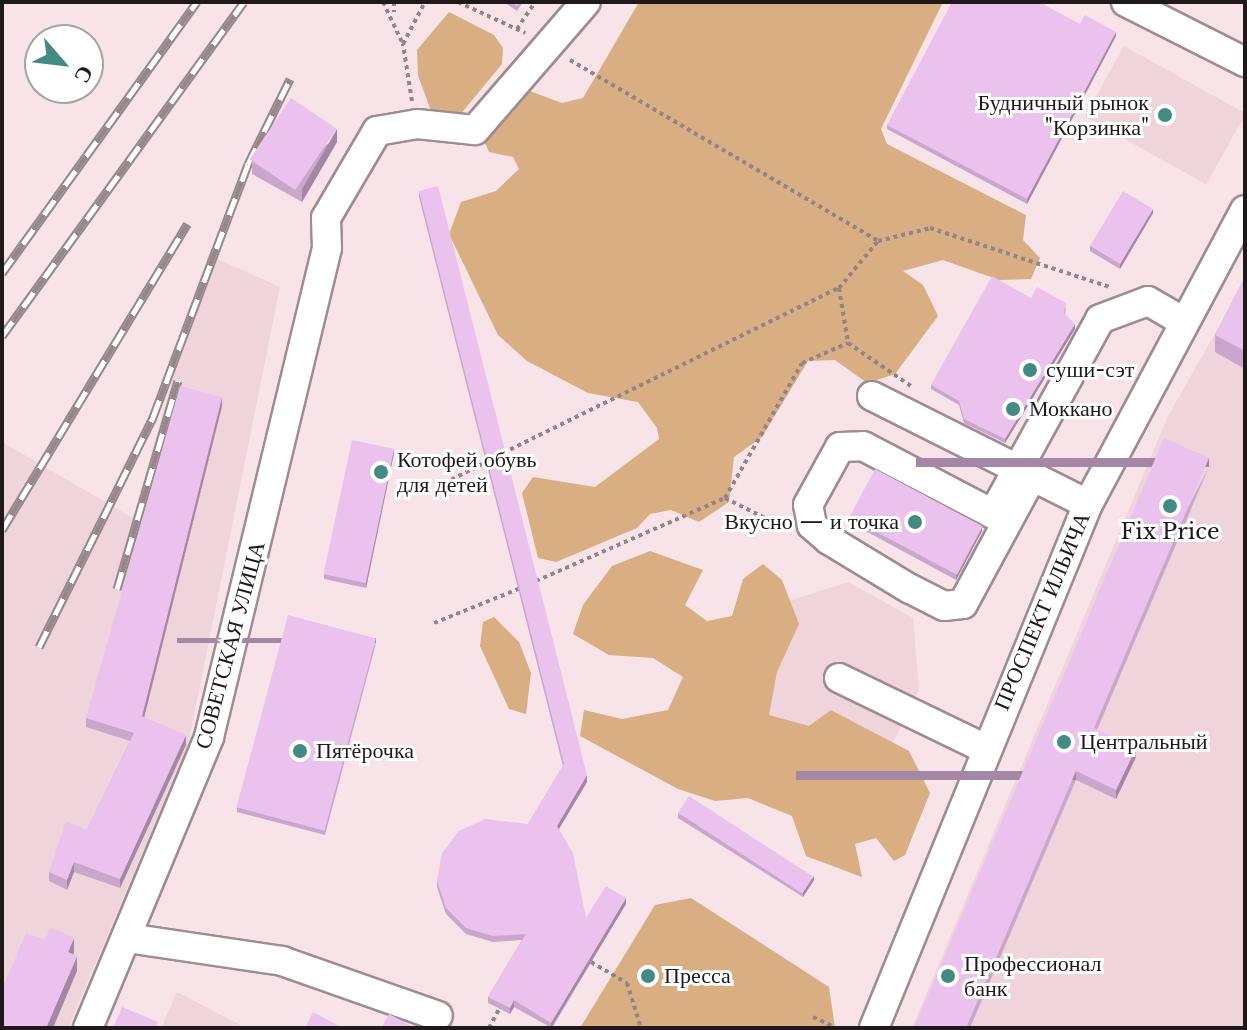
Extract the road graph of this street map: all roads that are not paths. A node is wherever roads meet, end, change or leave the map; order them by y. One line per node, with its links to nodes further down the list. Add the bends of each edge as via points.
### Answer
1 (586, 2): 11 (street, СОВЕТСКАЯ УЛИЦА, via 475,130 417,124 377,131 326,218 327,248 209,737)
2 (1126, 2): 3 (street)
3 (1245, 62)
4 (1245, 210): 5 (street, ПРОСПЕКТ ИЛЬИЧА)
5 (1184, 322): 7 (street, via 1148,301 1100,319); 8 (street, ПРОСПЕКТ ИЛЬИЧА)
6 (872, 396): 7 (street)
7 (1023, 477): 7 (street, via 993,514 863,446 840,447 808,505 812,525 910,589 944,606 963,604); 8 (street)
8 (1088, 504): 10 (street, ПРОСПЕКТ ИЛЬИЧА)
9 (839, 678): 10 (street)
10 (984, 748): 14 (street, ПРОСПЕКТ ИЛЬИЧА)
11 (127, 938): 12 (street, via 282,961); 13 (street, СОВЕТСКАЯ УЛИЦА)
12 (438, 1016)
13 (88, 1028)
14 (874, 1028)

